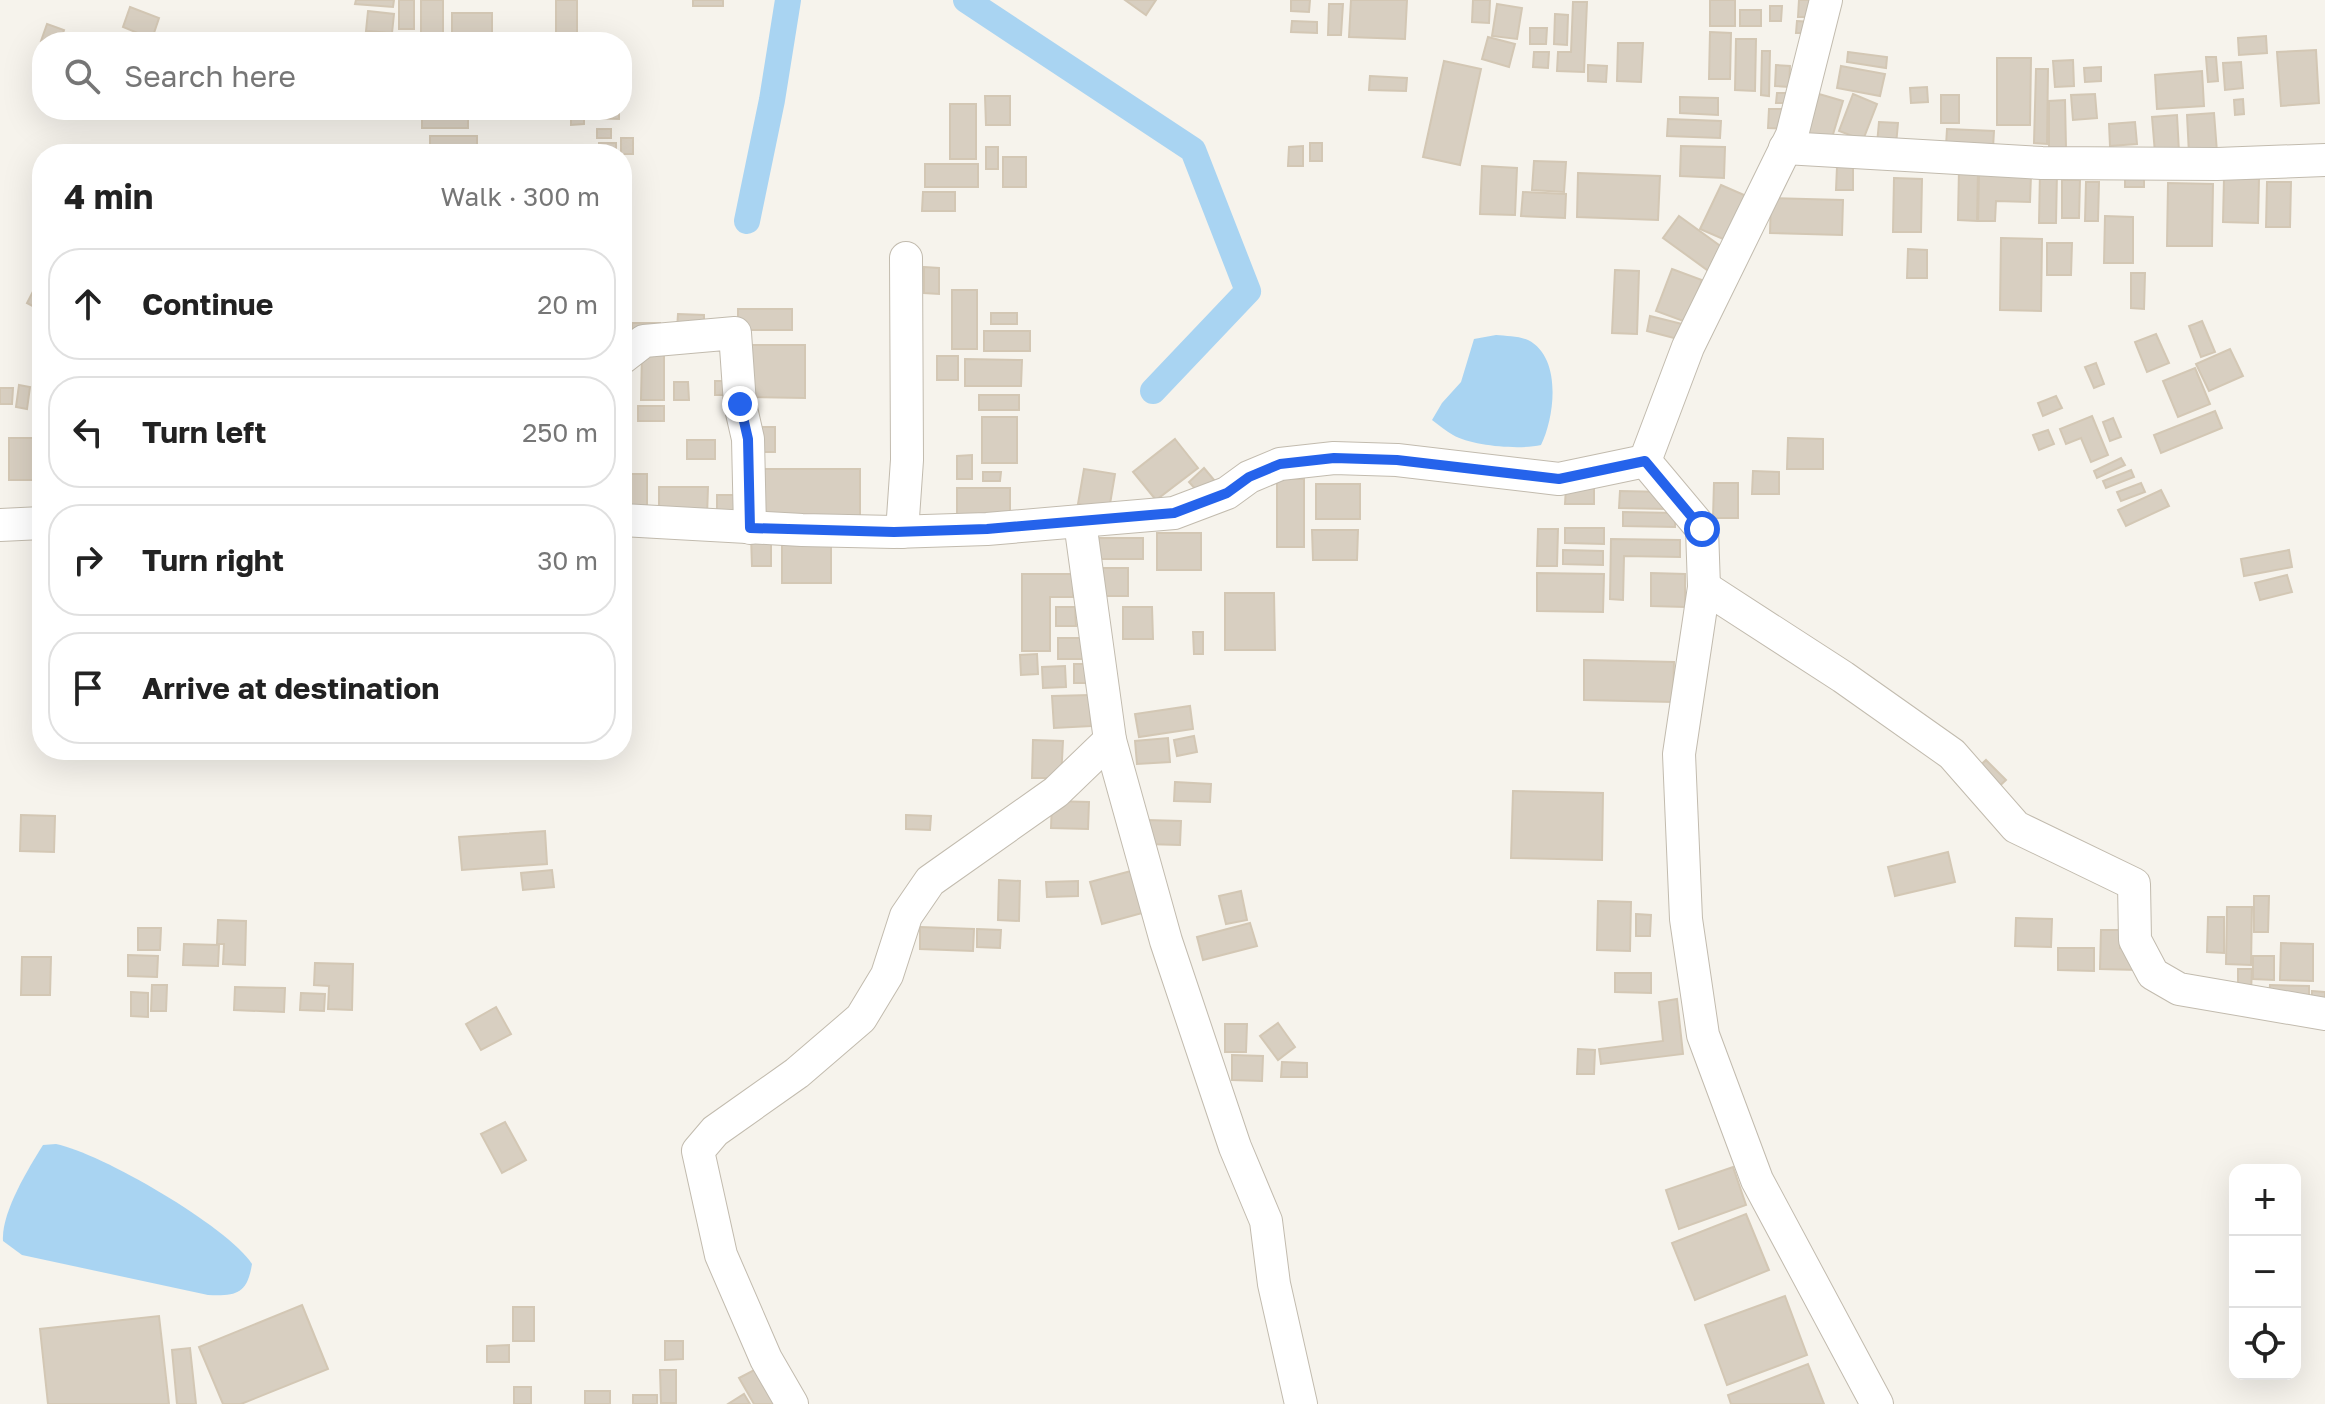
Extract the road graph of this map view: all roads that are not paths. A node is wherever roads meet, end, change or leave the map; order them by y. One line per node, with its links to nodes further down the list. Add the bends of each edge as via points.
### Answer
1 (1826, 0): 2 (street)
2 (1785, 148): 3 (street, via 2042,163); 6 (street, via 1688,347)
3 (2325, 160)
4 (906, 258): 12 (street)
5 (632, 350): 11 (street, via 644,341 735,333 748,439)
6 (1645, 461): 8 (street, via 1559,479 1334,458 1280,464 1227,493 1174,513); 13 (street, via 1702,529)
7 (632, 521): 11 (street)
8 (1080, 522): 12 (street); 14 (street)
9 (32, 523): 10 (street)
10 (0, 525)
11 (750, 528): 12 (street)
12 (902, 532)
13 (1704, 587): 15 (street, via 1952,754 2016,827 2134,884 2135,940 2153,974 2179,989); 18 (street, via 1679,754 1686,919 1703,1035 1757,1180)
14 (1110, 740): 16 (street, via 1056,792 930,881 906,916 887,975 861,1018 797,1073 715,1131 698,1151 721,1255 766,1359); 17 (street, via 1166,941 1235,1147 1266,1221)
15 (2325, 1014)
16 (792, 1404)
17 (1301, 1404)
18 (1877, 1404)

